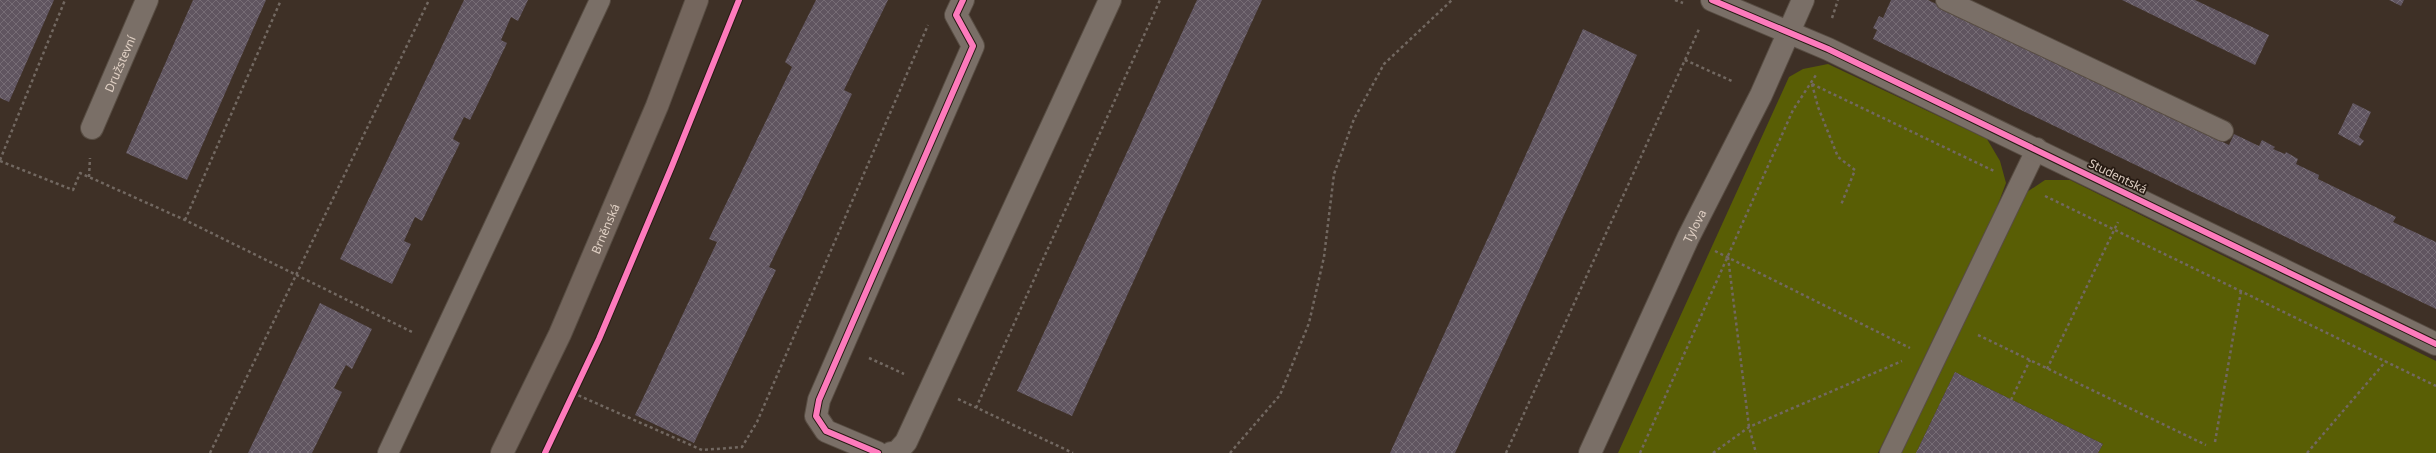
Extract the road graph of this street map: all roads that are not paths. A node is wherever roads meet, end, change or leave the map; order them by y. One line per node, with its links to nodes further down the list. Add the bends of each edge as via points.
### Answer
1 (147, 0): 10 (street, Družstevní)
2 (600, 0): 14 (lane)
3 (697, 0): 15 (main road, Brněnská, via 657,106 560,334)
4 (963, 0): 16 (street, via 956,15 973,46 842,346 817,410 818,420 826,431)
5 (1110, 0): 17 (street, via 906,442 897,452)
6 (1712, 0): 9 (street, Studentská)
7 (1803, 0): 9 (street, Tylova)
8 (1946, 0): 11 (lane)
9 (1789, 31): 12 (street, Studentská); 18 (street, Tylova, via 1761,95 1688,238)
10 (92, 128)
11 (2223, 131)
12 (2037, 148): 13 (street, Studentská); 19 (lane)
13 (2436, 344)
14 (388, 453)
15 (502, 453)
16 (878, 453)
17 (891, 453)
18 (1590, 453)
19 (1890, 453)

